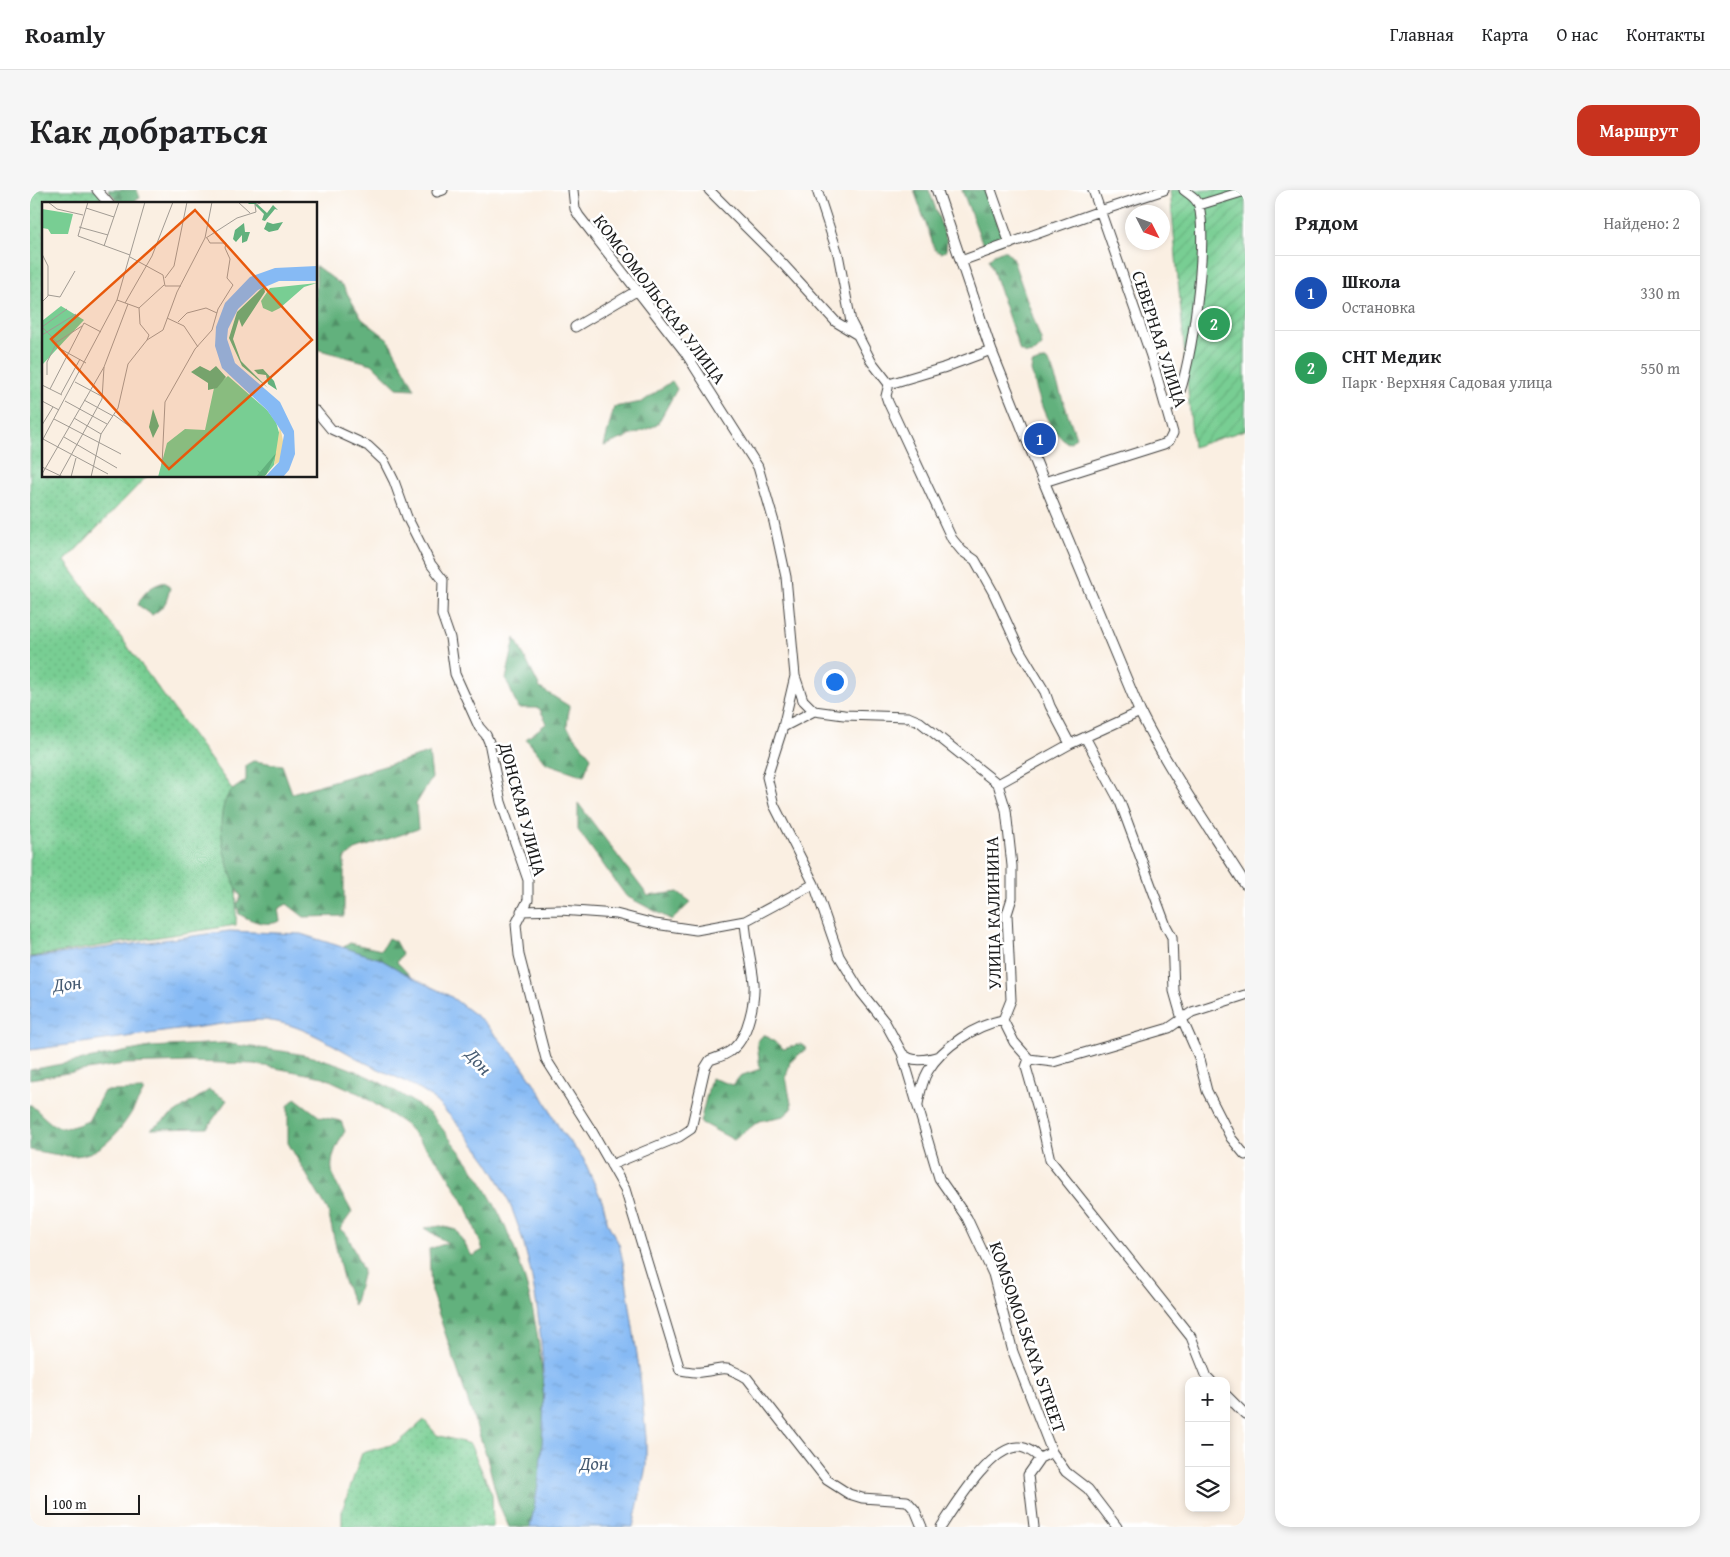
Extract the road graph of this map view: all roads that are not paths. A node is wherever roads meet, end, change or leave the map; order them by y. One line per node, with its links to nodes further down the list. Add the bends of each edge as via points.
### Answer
1 (97, 190): 11 (street)
2 (709, 190): 18 (street, via 836,322)
3 (818, 190): 18 (street, via 838,254)
4 (938, 190): 15 (main road)
5 (991, 190): 14 (street)
6 (1093, 190): 13 (street, СЕВЕРНАЯ УЛИЦА)
7 (1164, 190): 13 (street)
8 (1184, 190): 12 (street)
9 (1245, 191): 12 (street)
10 (573, 193): 16 (street, КОМСОМОЛЬСКАЯ УЛИЦА, via 579,216)
11 (107, 202)
12 (1199, 205): 21 (street, via 1202,254 1192,336 1176,400)
13 (1100, 210): 14 (street); 21 (street, СЕВЕРНАЯ УЛИЦА)
14 (1010, 244): 15 (street)
15 (961, 261): 19 (main road)
16 (638, 290): 17 (street); 24 (street, КОМСОМОЛЬСКАЯ УЛИЦА, via 685,352 758,468 786,577)
17 (575, 327)
18 (856, 334): 20 (street)
19 (992, 350): 20 (street); 23 (main road)
20 (889, 384): 29 (street, via 888,402 952,538 975,560 1018,649 1045,692)
21 (1166, 409): 23 (street, СЕВЕРНАЯ УЛИЦА, via 1173,433 1169,442)
22 (318, 413): 33 (street, ДОНСКАЯ УЛИЦА, via 331,429 368,446 384,461 407,517 430,563 443,580 442,615 450,638 455,674 489,742 501,802 528,880 528,900)
23 (1044, 482): 26 (main road)
24 (795, 676): 25 (street, via 803,700); 27 (street, KOMSOMOLSKAYA STREET)
25 (814, 711): 27 (street); 30 (street, via 908,717 927,728)
26 (1140, 712): 28 (street); 32 (main road, via 1188,799)
27 (783, 727): 31 (street, KOMSOMOLSKAYA STREET, via 767,777 774,805)
28 (1086, 737): 29 (street); 36 (street, via 1120,802 1172,938 1174,991)
29 (1070, 744): 30 (street)
30 (998, 784): 37 (street, УЛИЦА КАЛИНИНА, via 1006,810 1012,866 1012,898 1007,914 1011,1000)
31 (814, 884): 34 (street); 38 (street, KOMSOMOLSKAYA STREET, via 839,956 861,992 885,1022)
32 (1245, 884)
33 (521, 911): 34 (street, via 616,914 696,930); 43 (street, ДОНСКАЯ УЛИЦА, via 516,924 519,955 546,1059)
34 (745, 921): 43 (street, via 754,986 751,1010 736,1047 726,1055 710,1060 705,1068 692,1129)
35 (1245, 994): 36 (street, via 1192,1012)
36 (1182, 1019): 40 (street, via 1169,1028 1053,1062); 42 (street, via 1198,1055 1207,1091 1231,1138)
37 (1003, 1020): 39 (street, via 988,1023); 40 (street, via 1014,1042)
38 (902, 1053): 39 (street, via 918,1059); 41 (street, KOMSOMOLSKAYA STREET)
39 (939, 1056): 41 (street, via 923,1082)
40 (1029, 1059): 44 (street, via 1026,1067 1050,1160 1191,1337)
41 (918, 1104): 47 (street, KOMSOMOLSKAYA STREET, via 939,1178 967,1218 993,1274 1013,1352)
42 (1245, 1154)
43 (611, 1165): 49 (street, ДОНСКАЯ УЛИЦА, via 625,1189 680,1370 701,1372 720,1367 732,1369 747,1378 826,1480 842,1491 862,1498 907,1501)
44 (1207, 1377)
45 (1230, 1400): 46 (street)
46 (1245, 1414)
47 (1052, 1452): 48 (street); 52 (street, KOMSOMOLSKAYA STREET, via 1058,1463 1088,1489)
48 (1040, 1458): 50 (street, via 1030,1450 1018,1447 1002,1453 988,1464); 51 (street, via 1028,1475)
49 (922, 1527)
50 (941, 1527)
51 (1034, 1527)
52 (1117, 1527)

